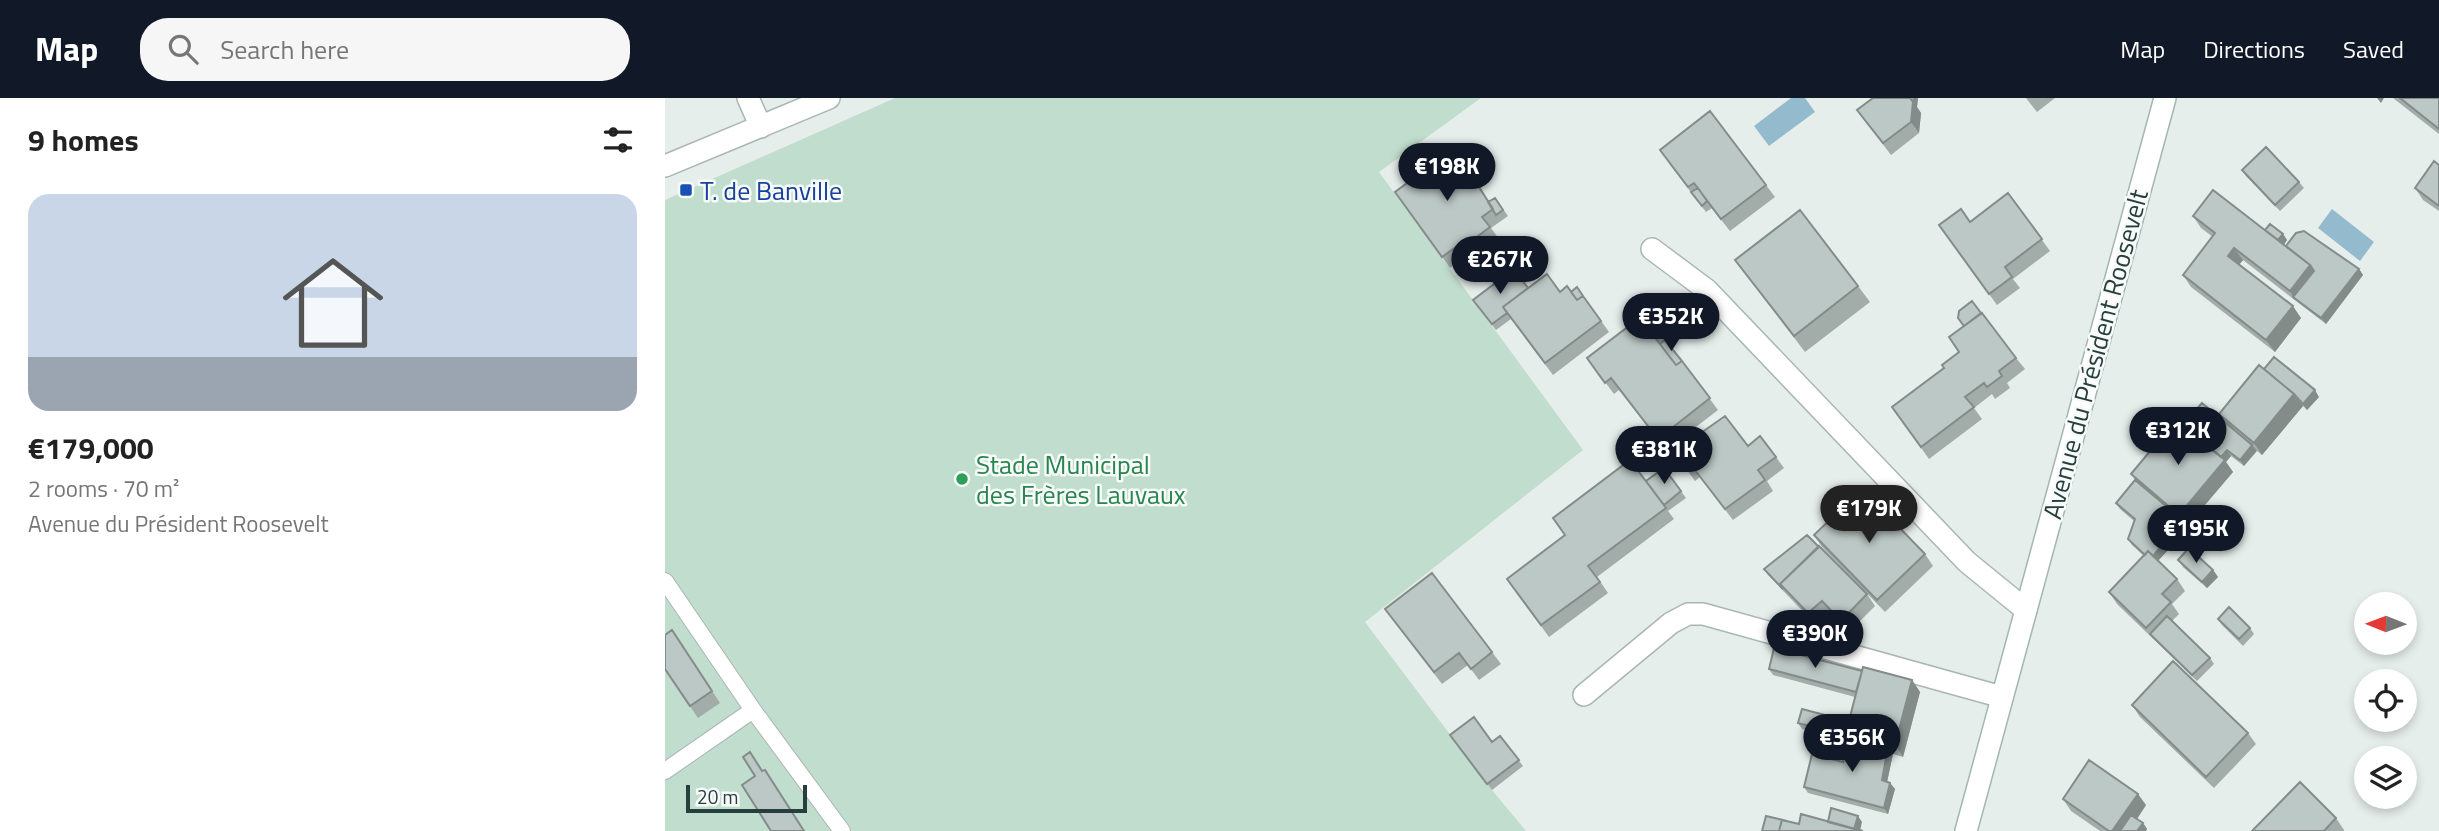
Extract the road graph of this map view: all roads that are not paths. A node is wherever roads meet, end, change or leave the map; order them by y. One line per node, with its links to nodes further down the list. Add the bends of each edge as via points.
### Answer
1 (748, 98): 4 (street)
2 (829, 98): 4 (street)
3 (2165, 98): 8 (street, Avenue du Président Roosevelt)
4 (761, 127): 5 (street)
5 (665, 166)
6 (1652, 249): 8 (street, via 1707,290 1967,562)
7 (665, 581): 11 (lane)
8 (2026, 610): 10 (street, Avenue du Président Roosevelt)
9 (1584, 695): 10 (street, via 1671,623 1688,614 1703,614)
10 (2002, 697): 14 (street, Avenue du Président Roosevelt)
11 (753, 710): 12 (lane); 13 (lane)
12 (665, 771)
13 (842, 831)
14 (1966, 831)

